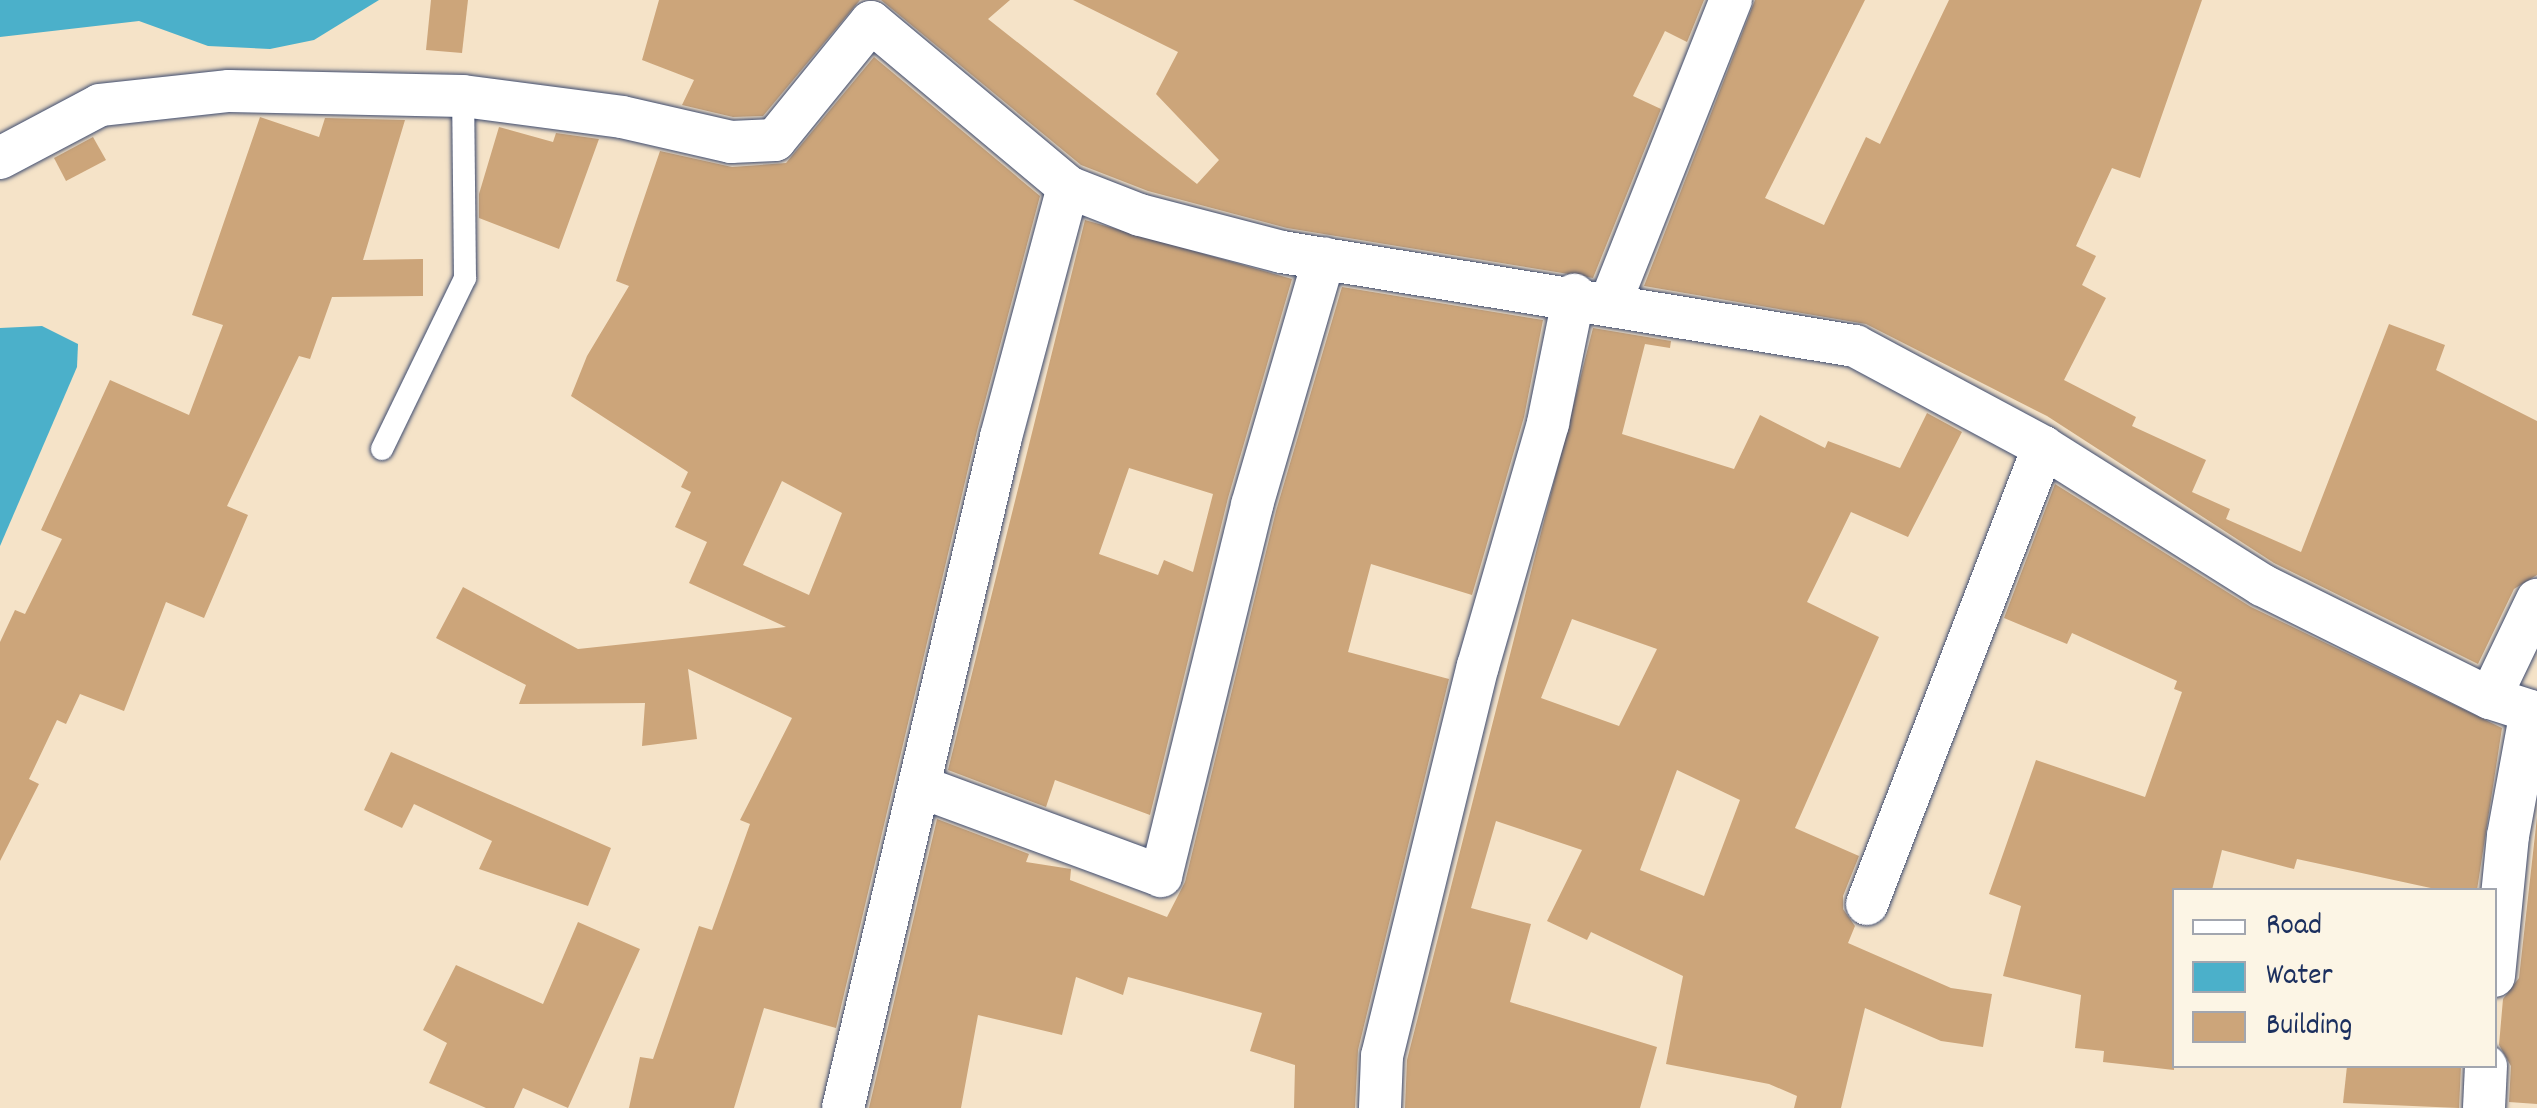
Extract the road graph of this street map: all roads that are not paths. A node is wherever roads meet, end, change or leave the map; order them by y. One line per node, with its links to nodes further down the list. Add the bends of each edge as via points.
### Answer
1 (1731, 0): 7 (street)
2 (887, 11): 3 (street, via 775,140 732,142 622,116); 5 (street)
3 (463, 96): 4 (street, via 229,91 100,105); 9 (lane, via 465,278)
4 (0, 158)
5 (1068, 187): 6 (street, via 1140,215); 13 (street, via 1001,437)
6 (1324, 258): 7 (street); 13 (street, via 1252,505 1162,876)
7 (1592, 298): 8 (street, via 1856,346); 18 (street, via 1548,423 1478,666 1382,1056)
8 (2043, 447): 11 (street, via 2262,585); 14 (street)
9 (382, 450)
10 (2537, 600): 11 (street)
11 (2490, 698): 12 (street)
12 (2534, 712): 15 (street, via 2508,836)
13 (922, 787): 17 (street)
14 (1867, 904)
15 (2497, 946)
16 (2486, 1068): 19 (street)
17 (843, 1108)
18 (1380, 1108)
19 (2484, 1108)

